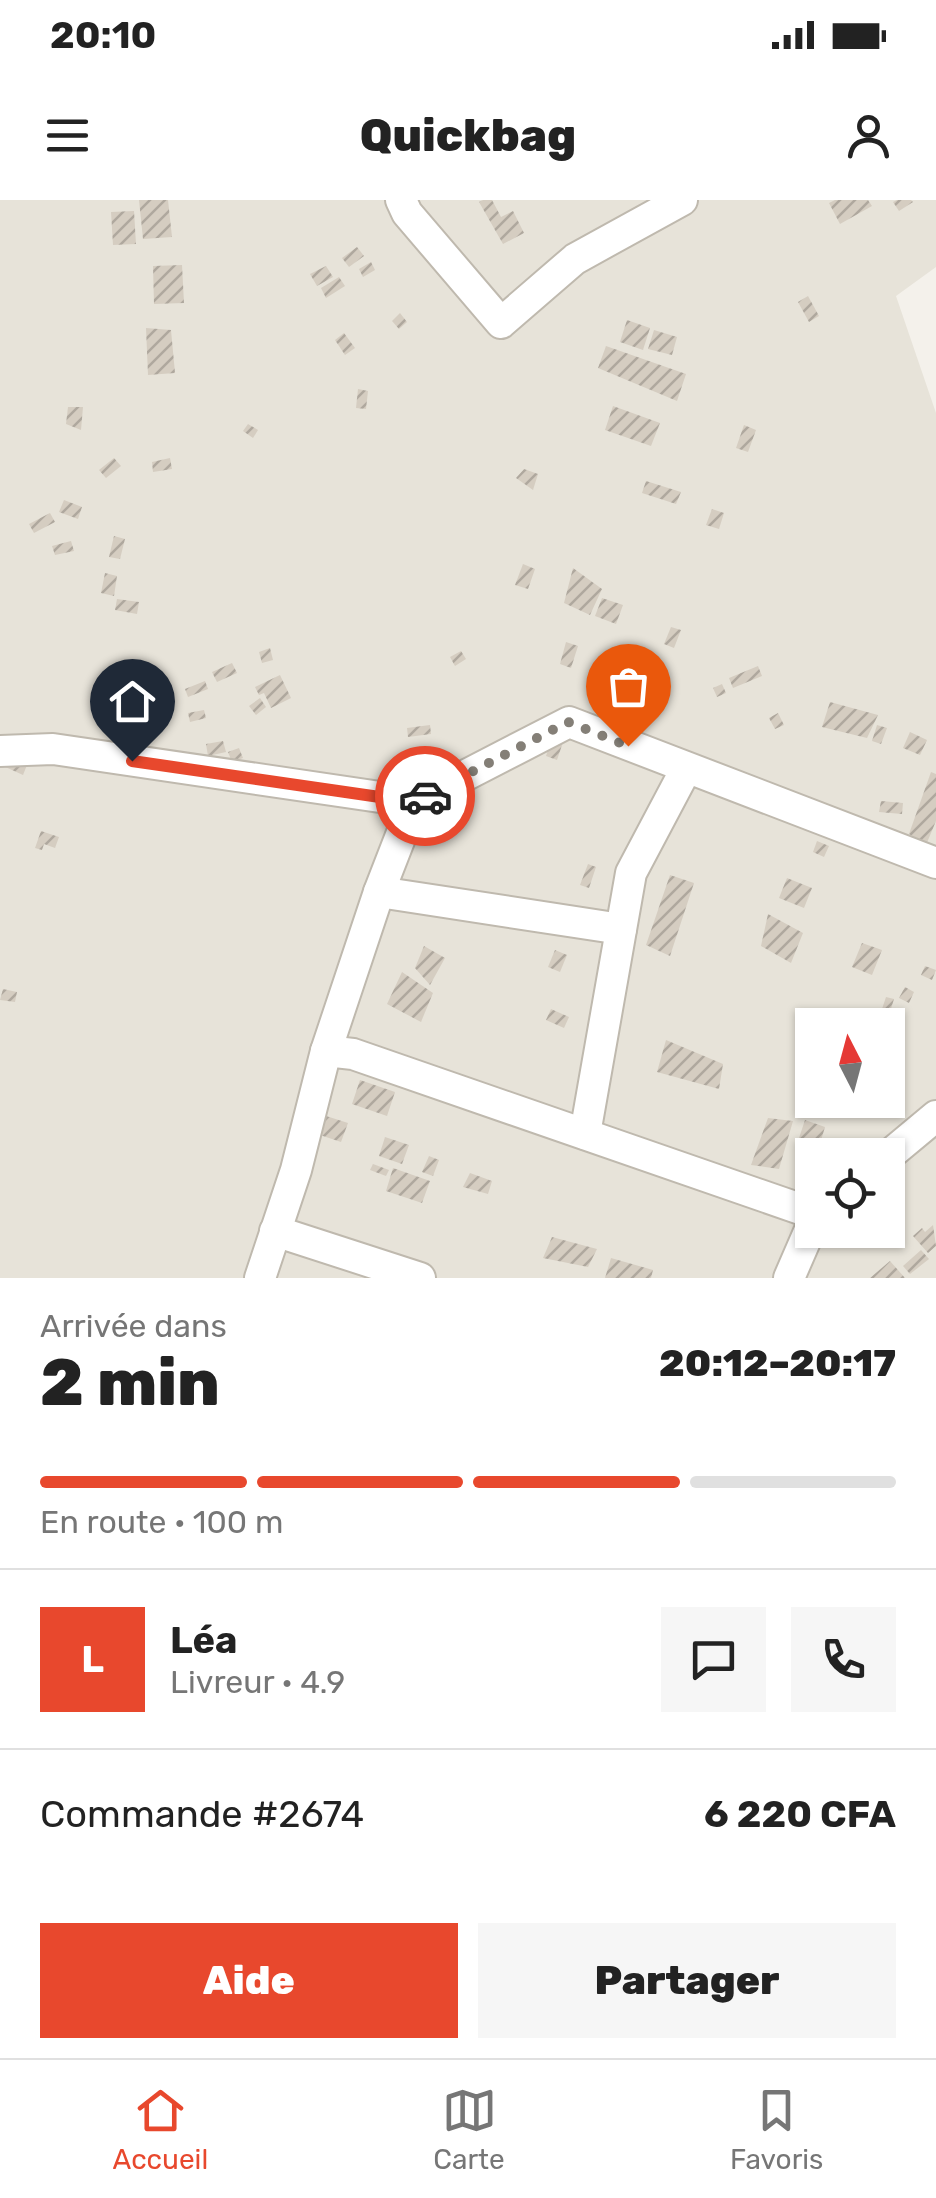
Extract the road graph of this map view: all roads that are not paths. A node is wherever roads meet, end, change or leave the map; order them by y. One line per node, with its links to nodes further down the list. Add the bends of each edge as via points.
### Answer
1 (401, 200): 2 (street, via 501,323 574,258)
2 (682, 200)
3 (0, 750): 5 (street, via 52,749)
4 (686, 769): 5 (street, via 568,722); 6 (street); 8 (street, via 632,872)
5 (414, 802): 7 (street)
6 (936, 863)
7 (379, 892): 8 (street); 9 (street)
8 (621, 928): 11 (street)
9 (326, 1050): 11 (street); 14 (street)
10 (936, 1116): 12 (street)
11 (586, 1134): 13 (street)
12 (905, 1142)
13 (795, 1207)
14 (276, 1231): 16 (street); 17 (street)
15 (803, 1248): 18 (street)
16 (260, 1278)
17 (420, 1278)
18 (790, 1278)

